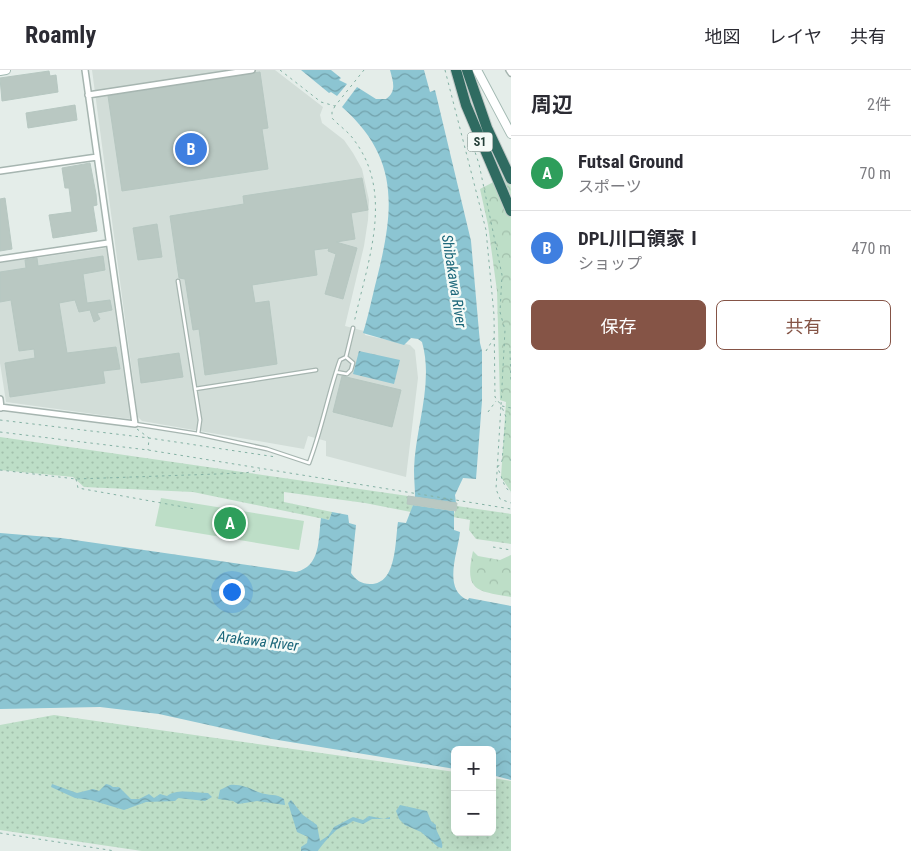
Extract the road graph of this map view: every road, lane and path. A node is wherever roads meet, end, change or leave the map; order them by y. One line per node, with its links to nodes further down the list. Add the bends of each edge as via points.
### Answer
1 (6, 70): 9 (street)
2 (85, 70): 11 (street)
3 (252, 70): 11 (street)
4 (280, 70): 12 (path, via 321,102)
5 (364, 70): 12 (path)
6 (445, 70): 25 (path, via 486,230)
7 (456, 70): 15 (highway, S1)
8 (467, 70): 18 (highway, S1)
9 (0, 71)
10 (479, 71): 14 (street)
11 (88, 95): 16 (street)
12 (335, 106): 24 (path, via 332,118 361,151 371,170 376,194 375,226)
13 (468, 130): 28 (path, via 479,164 502,275 500,312 505,330)
14 (511, 134)
15 (482, 145): 19 (highway); 20 (highway, S1)
16 (97, 157): 17 (street); 21 (street)
17 (0, 171)
18 (511, 178)
19 (511, 198)
20 (511, 211)
21 (108, 243): 22 (street); 41 (street)
22 (0, 259)
23 (178, 281): 33 (lane)
24 (353, 328): 29 (lane)
25 (495, 337): 26 (path); 35 (path)
26 (486, 351)
27 (511, 351): 28 (path); 32 (path)
28 (504, 352): 36 (path)
29 (346, 358): 31 (lane, via 340,360); 31 (lane, via 353,362 351,370 347,374)
30 (316, 370): 33 (lane)
31 (336, 372): 46 (lane, via 309,463)
32 (511, 383)
33 (195, 389): 43 (lane, via 200,420)
34 (0, 399): 37 (street)
35 (497, 400): 36 (path); 39 (path)
36 (501, 405): 38 (path); 47 (path); 47 (path, via 506,423 502,460)
37 (1, 408): 41 (street)
38 (511, 408)
39 (488, 412)
40 (0, 420): 44 (path)
41 (135, 426): 43 (lane); 44 (path)
42 (0, 432): 45 (path)
43 (198, 434): 46 (lane, via 267,449)
44 (149, 438): 45 (path); 46 (path)
45 (148, 450): 48 (path)
46 (289, 458)
47 (497, 468): 51 (path); 52 (path, via 497,495 504,502)
48 (264, 469): 50 (path, via 245,473); 54 (path)
49 (0, 470): 50 (path)
50 (76, 479): 53 (path, via 78,488 90,492)
51 (511, 493)
52 (511, 503)
53 (195, 509)
54 (511, 509)
55 (493, 547): 56 (path)
56 (511, 550)
57 (0, 833): 58 (path)
58 (115, 851)

